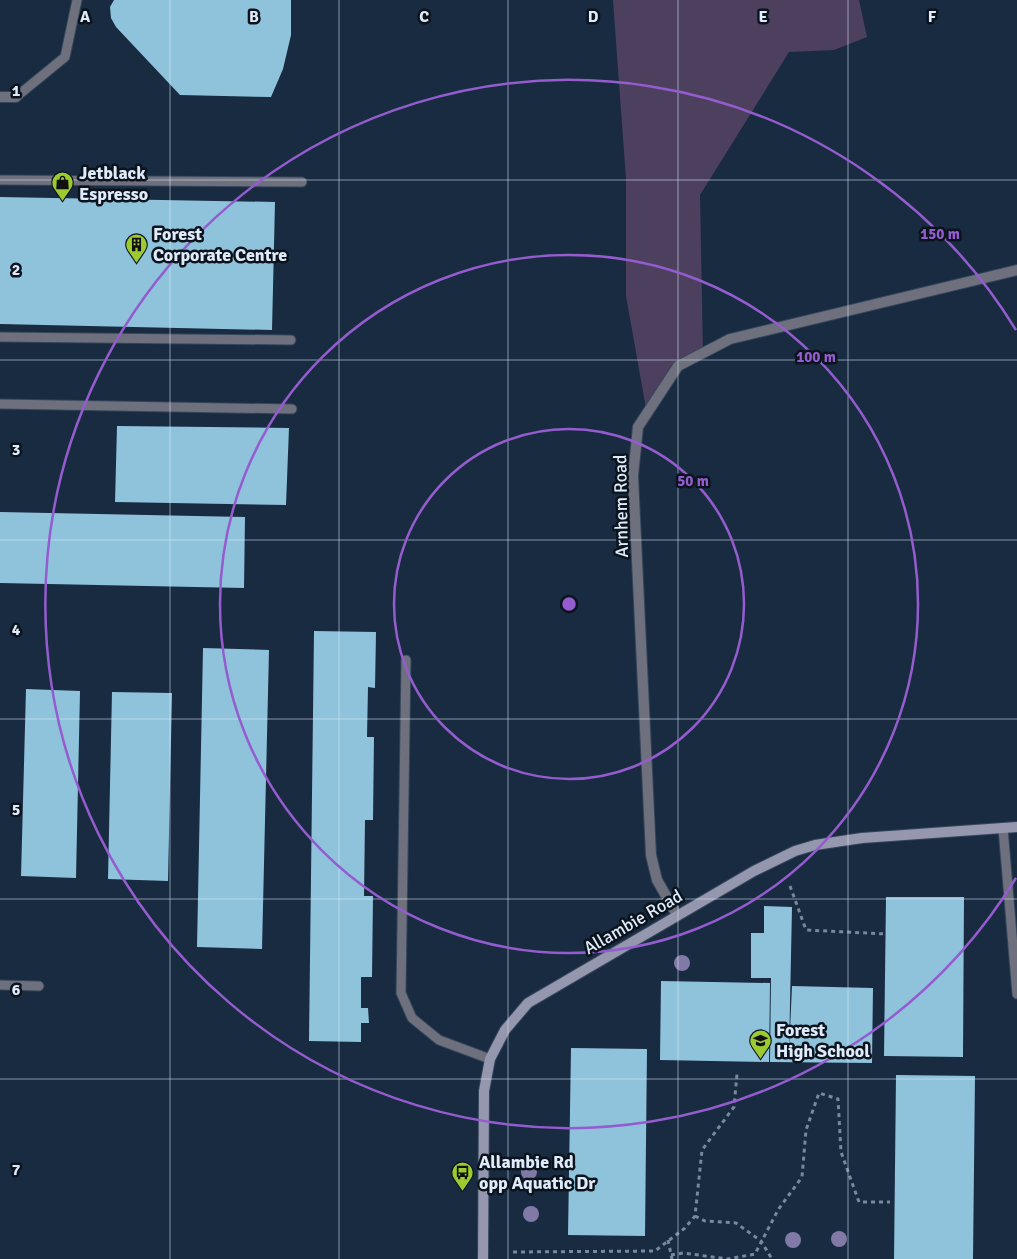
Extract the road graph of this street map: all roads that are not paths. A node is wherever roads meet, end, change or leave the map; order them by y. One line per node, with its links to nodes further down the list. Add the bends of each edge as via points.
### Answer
1 (77, 0): 3 (lane, via 65,56)
2 (0, 97): 3 (street)
3 (16, 97)
4 (0, 180): 5 (lane)
5 (302, 182)
6 (1017, 270): 14 (street, Arnhem Road, via 730,339 678,366 638,427 633,476 651,855 657,880)
7 (0, 336): 8 (lane)
8 (291, 340)
9 (0, 404): 10 (lane)
10 (292, 409)
11 (406, 660): 18 (lane, via 401,993 412,1018 439,1040)
12 (1017, 827): 13 (main road, Allambie Road)
13 (1003, 828): 14 (main road, Allambie Road, via 815,845 778,858); 17 (lane)
14 (677, 915): 18 (main road, Allambie Road, via 528,1003 505,1030)
15 (0, 985): 16 (lane)
16 (39, 986)
17 (1017, 994)
18 (490, 1059): 19 (main road, Allambie Road, via 484,1091)
19 (483, 1259)

